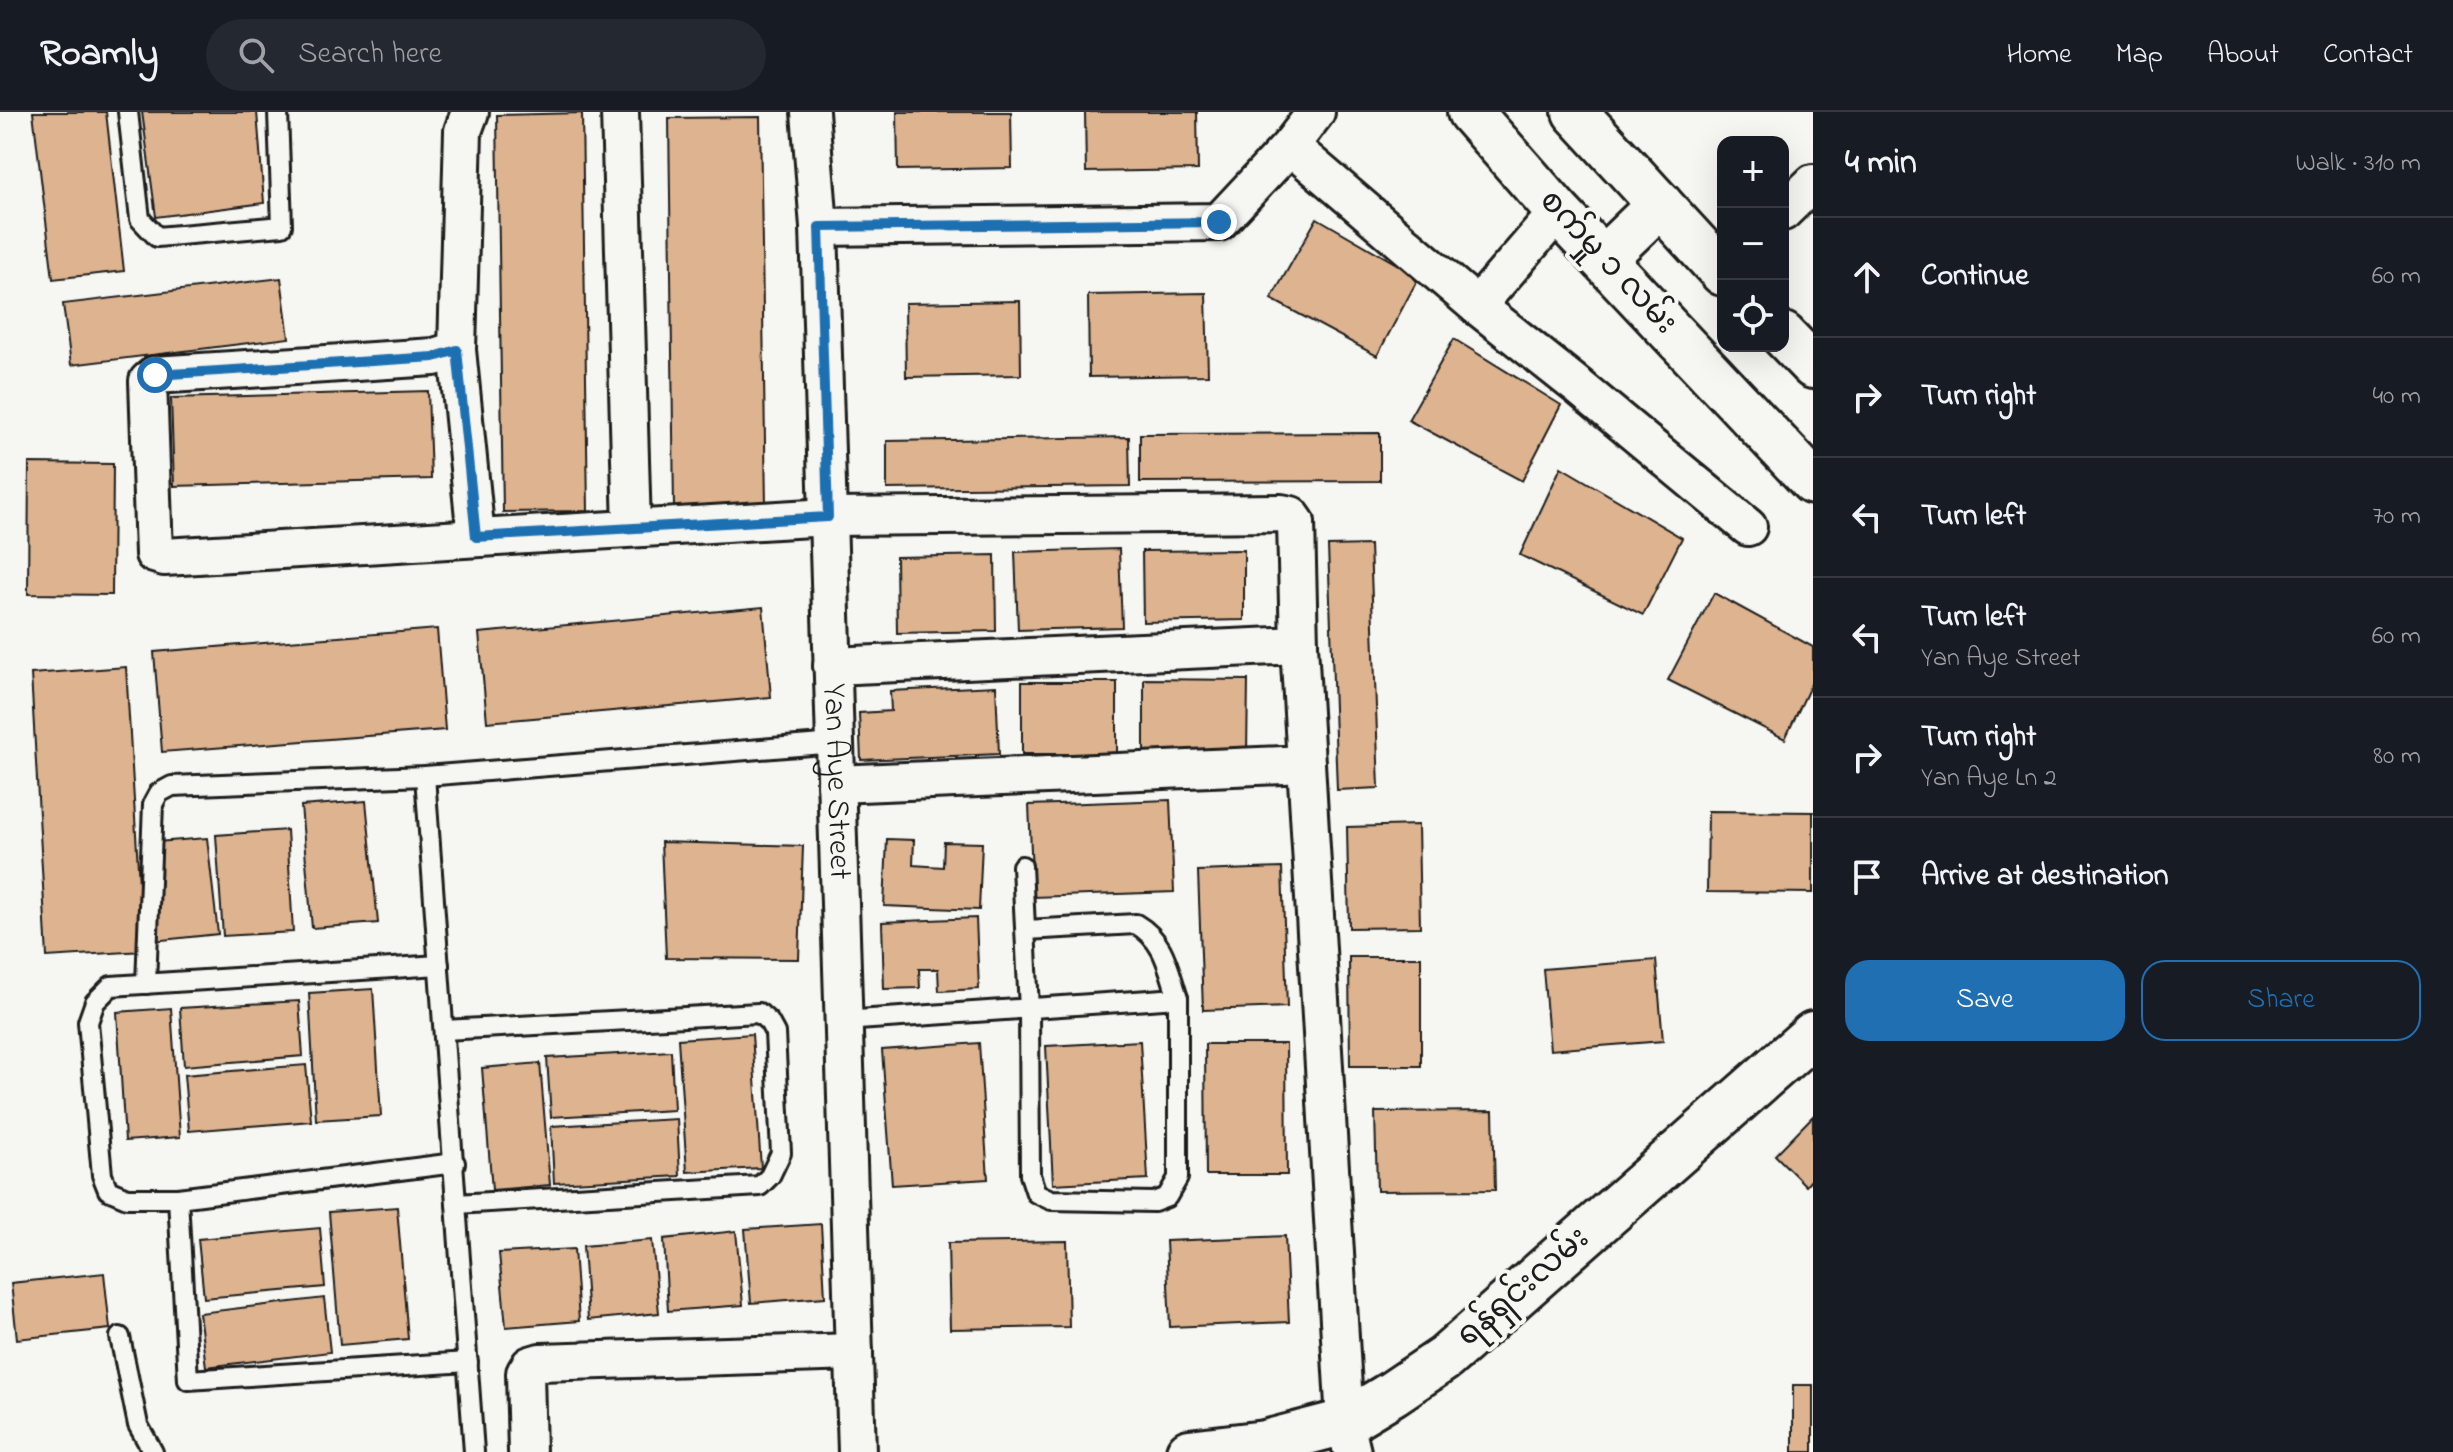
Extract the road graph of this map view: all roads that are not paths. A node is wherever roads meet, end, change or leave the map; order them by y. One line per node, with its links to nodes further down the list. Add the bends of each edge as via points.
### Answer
1 (128, 112): 2 (lane, via 140,219 157,237 282,226)
2 (278, 112)
3 (470, 112): 19 (street, via 463,131)
4 (620, 112): 24 (street)
5 (810, 112): 14 (street, Yan Aye Street)
6 (1316, 112): 9 (street)
7 (1470, 112): 13 (main road, စက်မှု ၁ လမ်း)
8 (1575, 112): 11 (main road)
9 (1290, 146): 14 (street, via 1219,222); 17 (street)
10 (1813, 183): 12 (street)
11 (1660, 204): 15 (main road); 16 (main road)
12 (1787, 208)
13 (1558, 212): 15 (main road, စက်မှု ၁ လမ်း); 17 (street)
14 (819, 227): 22 (street, Yan Aye Street)
15 (1603, 259): 21 (main road, စက်မှု ၁ လမ်း)
16 (1717, 265)
17 (1477, 306): 23 (street)
18 (1789, 341): 20 (main road)
19 (457, 350): 25 (street); 25 (street, via 434,357 155,375 148,381 152,547 154,554 164,557)
20 (1813, 366)
21 (1813, 482)
22 (828, 517): 24 (street); 26 (street, via 1291,515 1296,522); 27 (street, Yan Aye Street)
23 (1748, 527)
24 (632, 528): 25 (street)
25 (476, 537)
26 (1299, 645): 27 (street); 29 (street)
27 (832, 666): 28 (street, Yan Aye Street)
28 (835, 743): 30 (lane); 31 (street, Yan Aye Street)
29 (1306, 764): 31 (street); 47 (street)
30 (425, 776): 34 (lane); 35 (lane, via 172,786 159,793 153,804)
31 (836, 784): 38 (street, Yan Aye Street)
32 (1022, 866): 33 (lane)
33 (1026, 930): 36 (lane, via 1136,924 1161,946); 37 (lane)
34 (439, 965): 35 (lane); 39 (lane)
35 (146, 984): 42 (lane, via 111,986 95,1002 88,1022 102,1175 108,1190 127,1198)
36 (1178, 998): 37 (lane); 37 (lane, via 1178,1178 1167,1197 1154,1202 1051,1200 1036,1193 1030,1175)
37 (1029, 1010): 38 (lane)
38 (843, 1021): 45 (street, Yan Aye Street)
39 (444, 1030): 41 (lane); 43 (lane, via 759,1013 775,1033 781,1153 760,1186)
40 (1813, 1034): 47 (main road, ရန်ရှင်းလမ်း)
41 (455, 1163): 42 (lane); 43 (lane)
42 (178, 1198): 46 (lane, via 188,1380)
43 (456, 1204): 46 (lane)
44 (120, 1337): 48 (lane, via 138,1425)
45 (854, 1352): 50 (street, via 530,1365 525,1373); 51 (street, Yan Aye Street)
46 (468, 1362): 49 (lane)
47 (1348, 1437): 52 (main road, ရန်ရှင်းလမ်း)
48 (153, 1452)
49 (474, 1452)
50 (527, 1452)
51 (857, 1452)
52 (1189, 1452)

